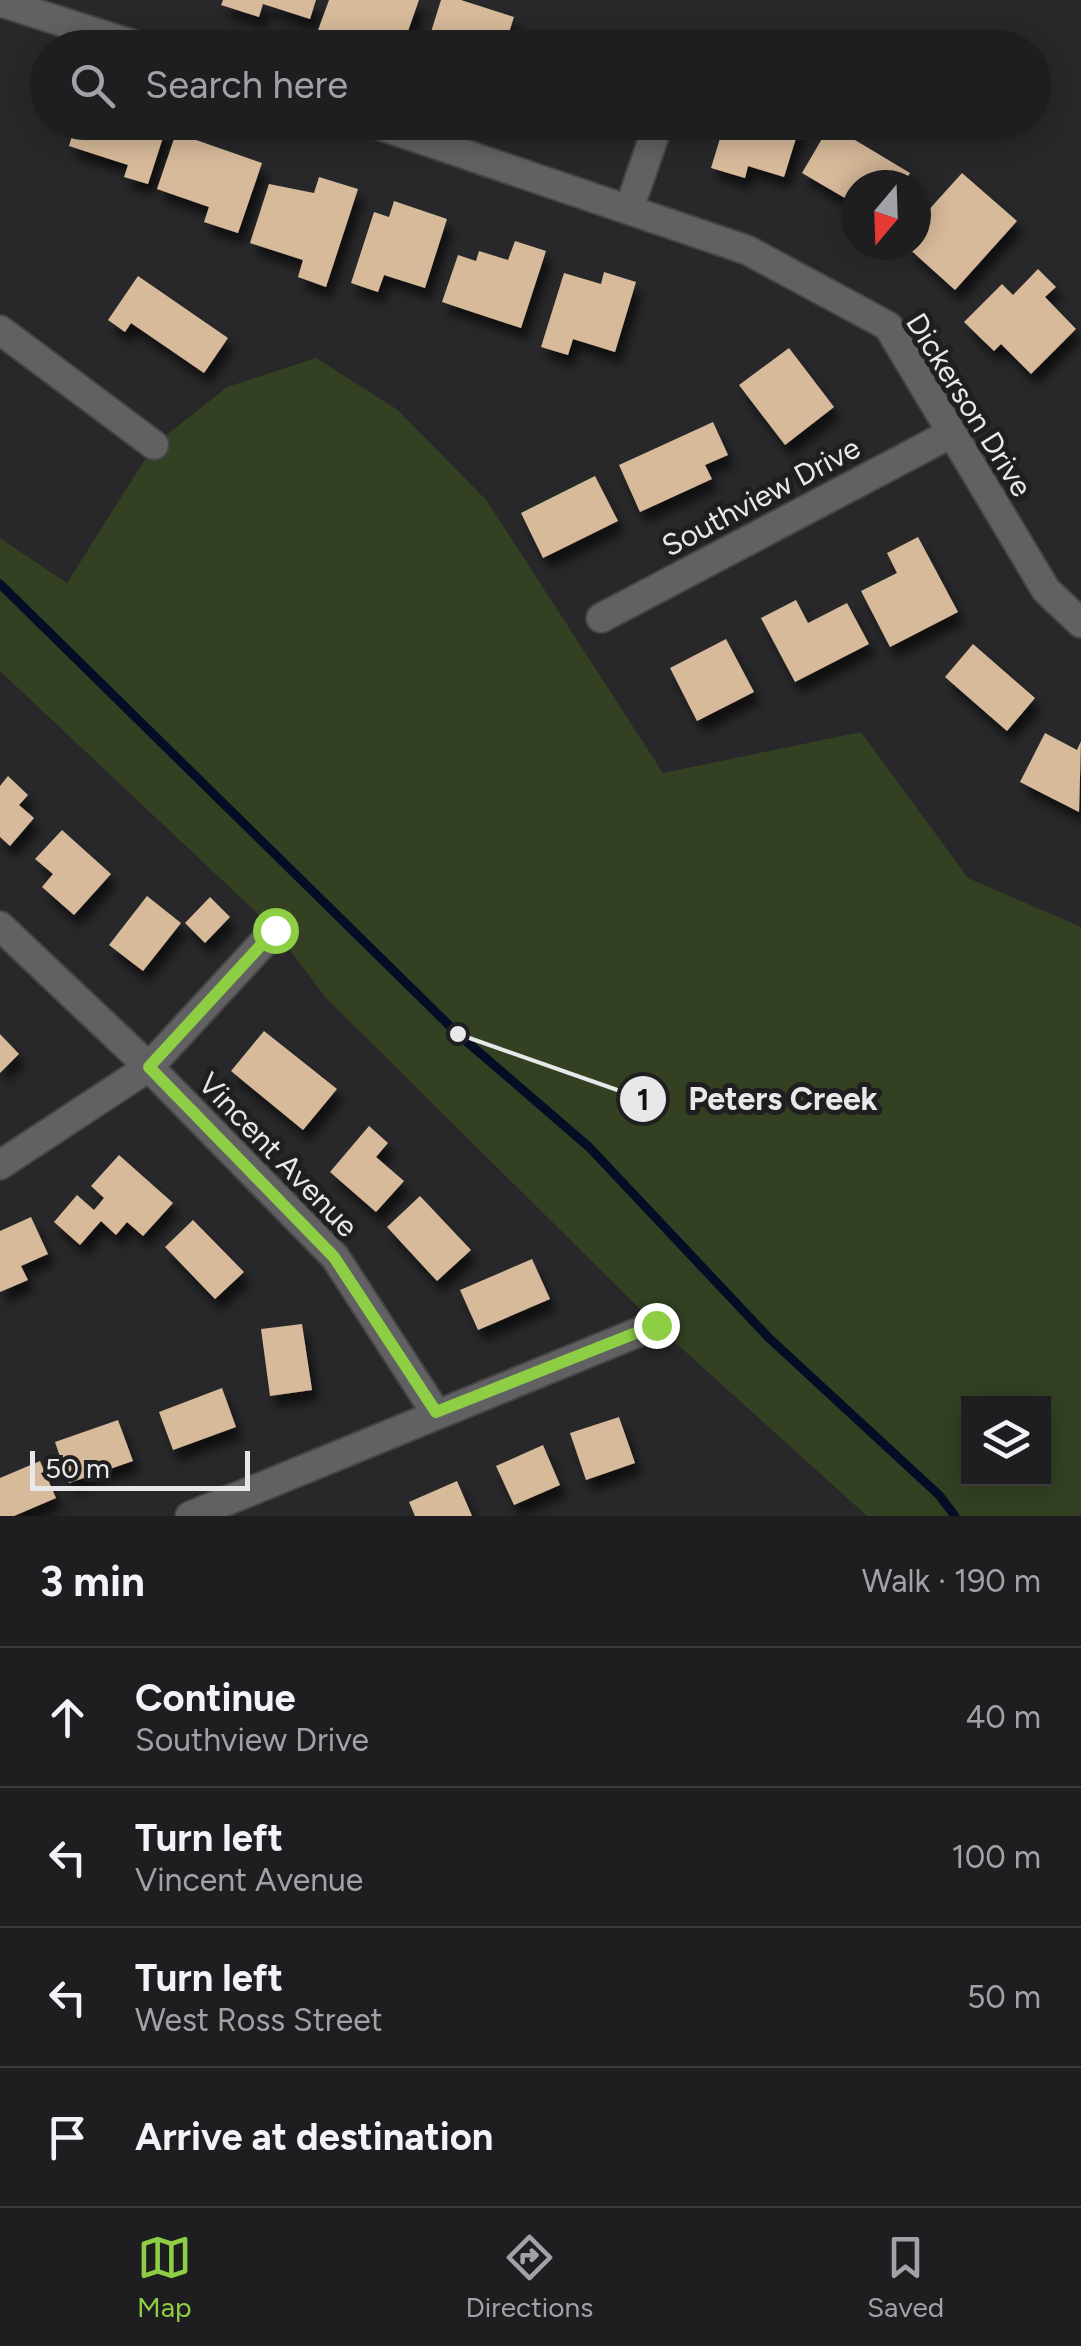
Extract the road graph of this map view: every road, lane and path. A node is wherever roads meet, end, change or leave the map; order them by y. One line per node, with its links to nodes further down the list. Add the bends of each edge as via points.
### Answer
1 (0, 2): 2 (street)
2 (90, 30)
3 (424, 140): 5 (street, Dickerson Drive)
4 (653, 140): 5 (street)
5 (630, 208): 7 (street, Dickerson Drive, via 747,250 888,326)
6 (0, 330): 8 (street)
7 (950, 434): 9 (street, Southview Drive); 10 (street, Dickerson Drive, via 1046,590)
8 (154, 445)
9 (601, 618)
10 (1081, 623)
11 (0, 926): 13 (street, Vincent Avenue)
12 (275, 930): 13 (street)
13 (149, 1067): 14 (street); 16 (street, Vincent Avenue, via 334,1257)
14 (0, 1165)
15 (656, 1325): 16 (street)
16 (436, 1412): 17 (street)
17 (190, 1516)

